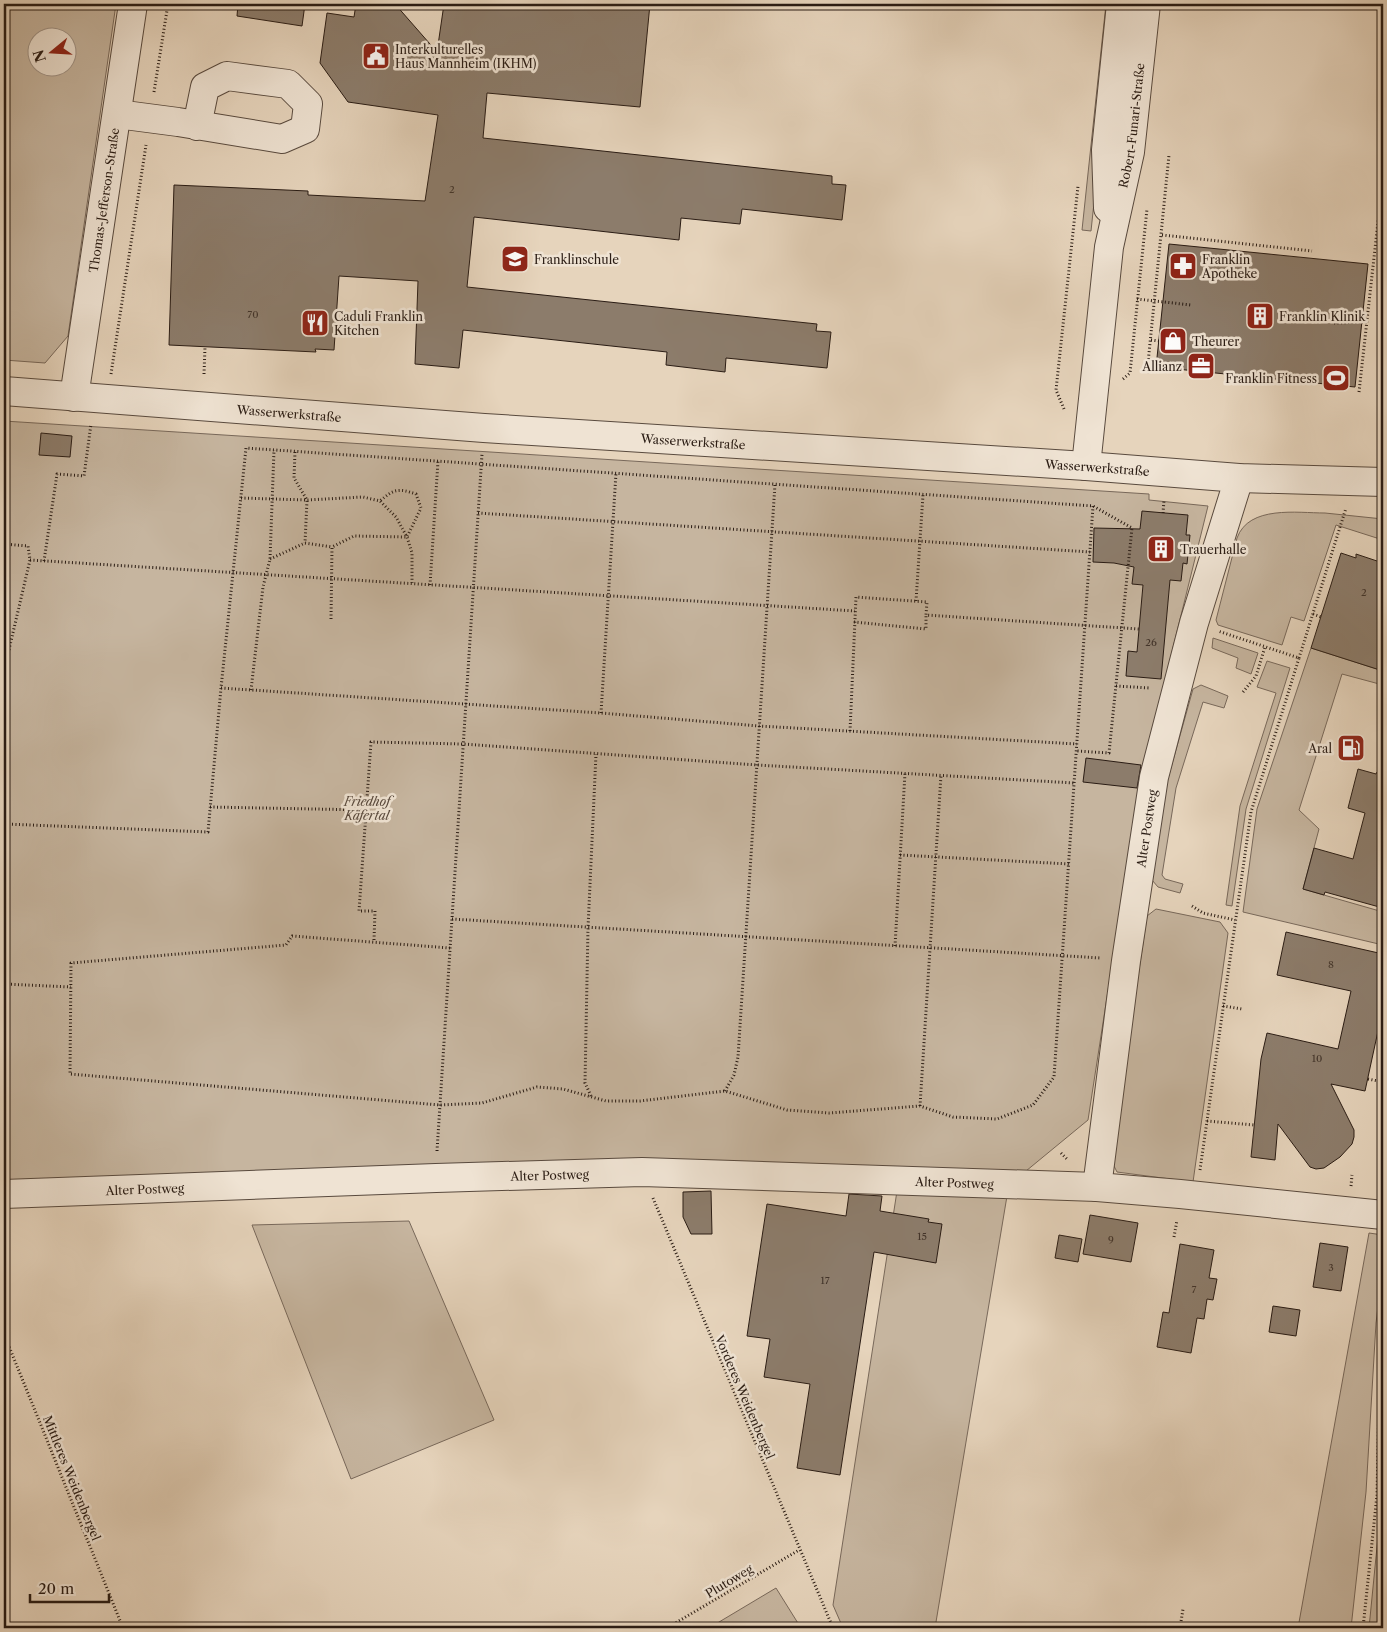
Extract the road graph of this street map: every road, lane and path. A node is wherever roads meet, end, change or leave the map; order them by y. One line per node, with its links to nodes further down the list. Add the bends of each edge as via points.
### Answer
1 (133, 4): 5 (street, Thomas-Jefferson-Straße)
2 (168, 4): 6 (path)
3 (1121, 4): 8 (street, Robert-Funari-Straße)
4 (1146, 4): 8 (street, Robert-Funari-Straße)
5 (117, 114): 6 (street); 26 (street, Thomas-Jefferson-Straße)
6 (150, 119): 7 (street); 26 (path)
7 (198, 126)
8 (1118, 151): 33 (street, Robert-Funari-Straße)
9 (1169, 155): 12 (path)
10 (1383, 177): 17 (path)
11 (1078, 186): 27 (path, via 1056,390)
12 (1162, 235): 13 (path); 15 (path)
13 (1312, 251)
14 (1137, 299): 15 (path)
15 (1155, 301): 16 (path); 19 (path)
16 (1191, 305)
17 (1367, 322): 18 (path); 25 (path)
18 (1334, 323)
19 (1151, 340): 20 (path); 23 (path)
20 (1159, 341)
21 (205, 347): 22 (path)
22 (204, 374)
23 (1147, 374)
24 (4, 391): 26 (street, Wasserwerkstraße)
25 (1359, 392)
26 (91, 398): 28 (street, Wasserwerkstraße); 56 (path, via 84,476 57,474)
27 (1066, 415)
28 (484, 428): 32 (path); 33 (street, Wasserwerkstraße)
29 (274, 450): 30 (path); 40 (path, via 246,448); 41 (path)
30 (295, 452): 31 (path); 42 (path, via 294,478)
31 (438, 461): 32 (path); 61 (path)
32 (482, 464): 34 (path); 45 (path)
33 (1086, 466): 35 (street, Wasserwerkstraße)
34 (616, 474): 38 (path); 46 (path)
35 (1239, 478): 36 (street, Wasserwerkstraße); 72 (street, Alter Postweg)
36 (1355, 482): 37 (street, Wasserwerkstraße); 67 (path)
37 (1383, 482)
38 (775, 484): 39 (path); 47 (path)
39 (923, 494): 44 (path); 49 (path)
40 (241, 498): 41 (path); 57 (path)
41 (272, 499): 42 (path); 54 (path)
42 (307, 500): 43 (path, via 363,496); 50 (path)
43 (380, 502): 48 (path, via 396,517); 48 (path, via 392,492 403,490 416,494 421,508)
44 (1093, 506): 53 (path); 74 (path, via 1132,528)
45 (478, 513): 46 (path); 62 (path)
46 (613, 522): 47 (path); 63 (path)
47 (772, 532): 49 (path); 65 (path)
48 (407, 537): 52 (path, via 354,536); 60 (path, via 412,553)
49 (920, 541): 53 (path); 64 (path)
50 (305, 543): 52 (path); 54 (path)
51 (4, 544): 55 (path, via 28,546)
52 (332, 547): 59 (path)
53 (1090, 552): 73 (path)
54 (270, 559): 58 (path)
55 (30, 560): 56 (path); 78 (path)
56 (44, 561): 57 (path)
57 (233, 573): 58 (path); 80 (path)
58 (266, 575): 59 (path); 81 (path)
59 (331, 578): 60 (path); 70 (path)
60 (412, 584): 61 (path)
61 (430, 585): 62 (path)
62 (474, 588): 63 (path); 84 (path)
63 (608, 596): 65 (path); 85 (path)
64 (916, 601): 66 (path, via 856,597); 68 (path, via 927,602)
65 (767, 606): 66 (path); 86 (path)
66 (854, 611): 71 (path)
67 (1313, 614): 69 (path); 77 (path)
68 (926, 615): 71 (path, via 926,629); 73 (path)
69 (1321, 617)
70 (331, 619)
71 (854, 622): 87 (path)
72 (1194, 623): 76 (path); 83 (street, Alter Postweg)
73 (1085, 625): 74 (path); 89 (path)
74 (1123, 628): 75 (path); 79 (path)
75 (1139, 629)
76 (1265, 647): 77 (path); 82 (path, via 1256,676)
77 (1300, 658): 104 (path, via 1251,812)
78 (4, 671)
79 (1116, 686): 83 (path, via 1156,688); 90 (path, via 1109,753)
80 (220, 688): 81 (path); 96 (path)
81 (251, 690): 84 (path)
82 (1243, 692)
83 (1176, 693): 112 (street, Alter Postweg, via 1154,778)
84 (466, 704): 85 (path); 88 (path)
85 (601, 713): 86 (path)
86 (759, 726): 87 (path); 92 (path)
87 (850, 731): 89 (path)
88 (463, 744): 91 (path); 97 (path, via 371,742); 103 (path)
89 (1077, 744): 90 (path)
90 (1077, 751): 95 (path)
91 (596, 754): 92 (path); 105 (path)
92 (757, 765): 93 (path); 106 (path)
93 (905, 773): 94 (path); 99 (path)
94 (941, 776): 95 (path); 100 (path)
95 (1074, 783): 101 (path)
96 (210, 807): 97 (path); 98 (path, via 208,832)
97 (366, 810): 107 (path, via 359,912 375,912)
98 (4, 823)
99 (900, 855): 100 (path); 108 (path)
100 (936, 857): 101 (path); 110 (path)
101 (1069, 864): 111 (path)
102 (1192, 906): 104 (path, via 1203,913)
103 (452, 919): 105 (path); 109 (path)
104 (1235, 920): 115 (path)
105 (588, 928): 106 (path); 120 (path, via 585,1083)
106 (746, 937): 108 (path); 119 (path, via 738,1057 734,1075)
107 (374, 941): 109 (path); 114 (path, via 292,936 286,945 71,962)
108 (896, 946): 110 (path)
109 (450, 948): 121 (path)
110 (930, 948): 111 (path); 122 (path)
111 (1062, 956): 112 (path); 122 (path, via 1054,1077 1033,1105 997,1119 953,1117)
112 (1126, 961): 127 (street, Alter Postweg)
113 (4, 984): 114 (path)
114 (71, 987): 121 (path, via 70,1074)
115 (1223, 1006): 116 (path); 123 (path)
116 (1242, 1009)
117 (1368, 1079): 118 (path)
118 (1383, 1082)
119 (725, 1091): 120 (path, via 640,1101 606,1101); 122 (path, via 787,1110 829,1113)
120 (591, 1097): 121 (path, via 563,1089 537,1087 482,1102)
121 (440, 1105): 126 (path)
122 (920, 1106)
123 (1207, 1121): 124 (path); 129 (path)
124 (1254, 1125)
125 (642, 1172): 126 (street, Alter Postweg); 127 (street, Alter Postweg); 134 (path, Vorderes Weidenbergel)
126 (436, 1178): 128 (street, Alter Postweg)
127 (1097, 1187): 129 (street, Alter Postweg)
128 (4, 1194)
129 (1187, 1203): 130 (street, Alter Postweg); 131 (path)
130 (1383, 1215)
131 (1174, 1237)
132 (1383, 1317): 140 (path, via 1377,1495)
133 (4, 1334): 136 (path, Mittleres Weidenbergel)
134 (799, 1550): 137 (path, Plutoweg); 138 (path, Vorderes Weidenbergel)
135 (1183, 1609): 139 (path)
136 (122, 1628)
137 (667, 1628)
138 (833, 1628)
139 (1180, 1628)
140 (1363, 1628)

